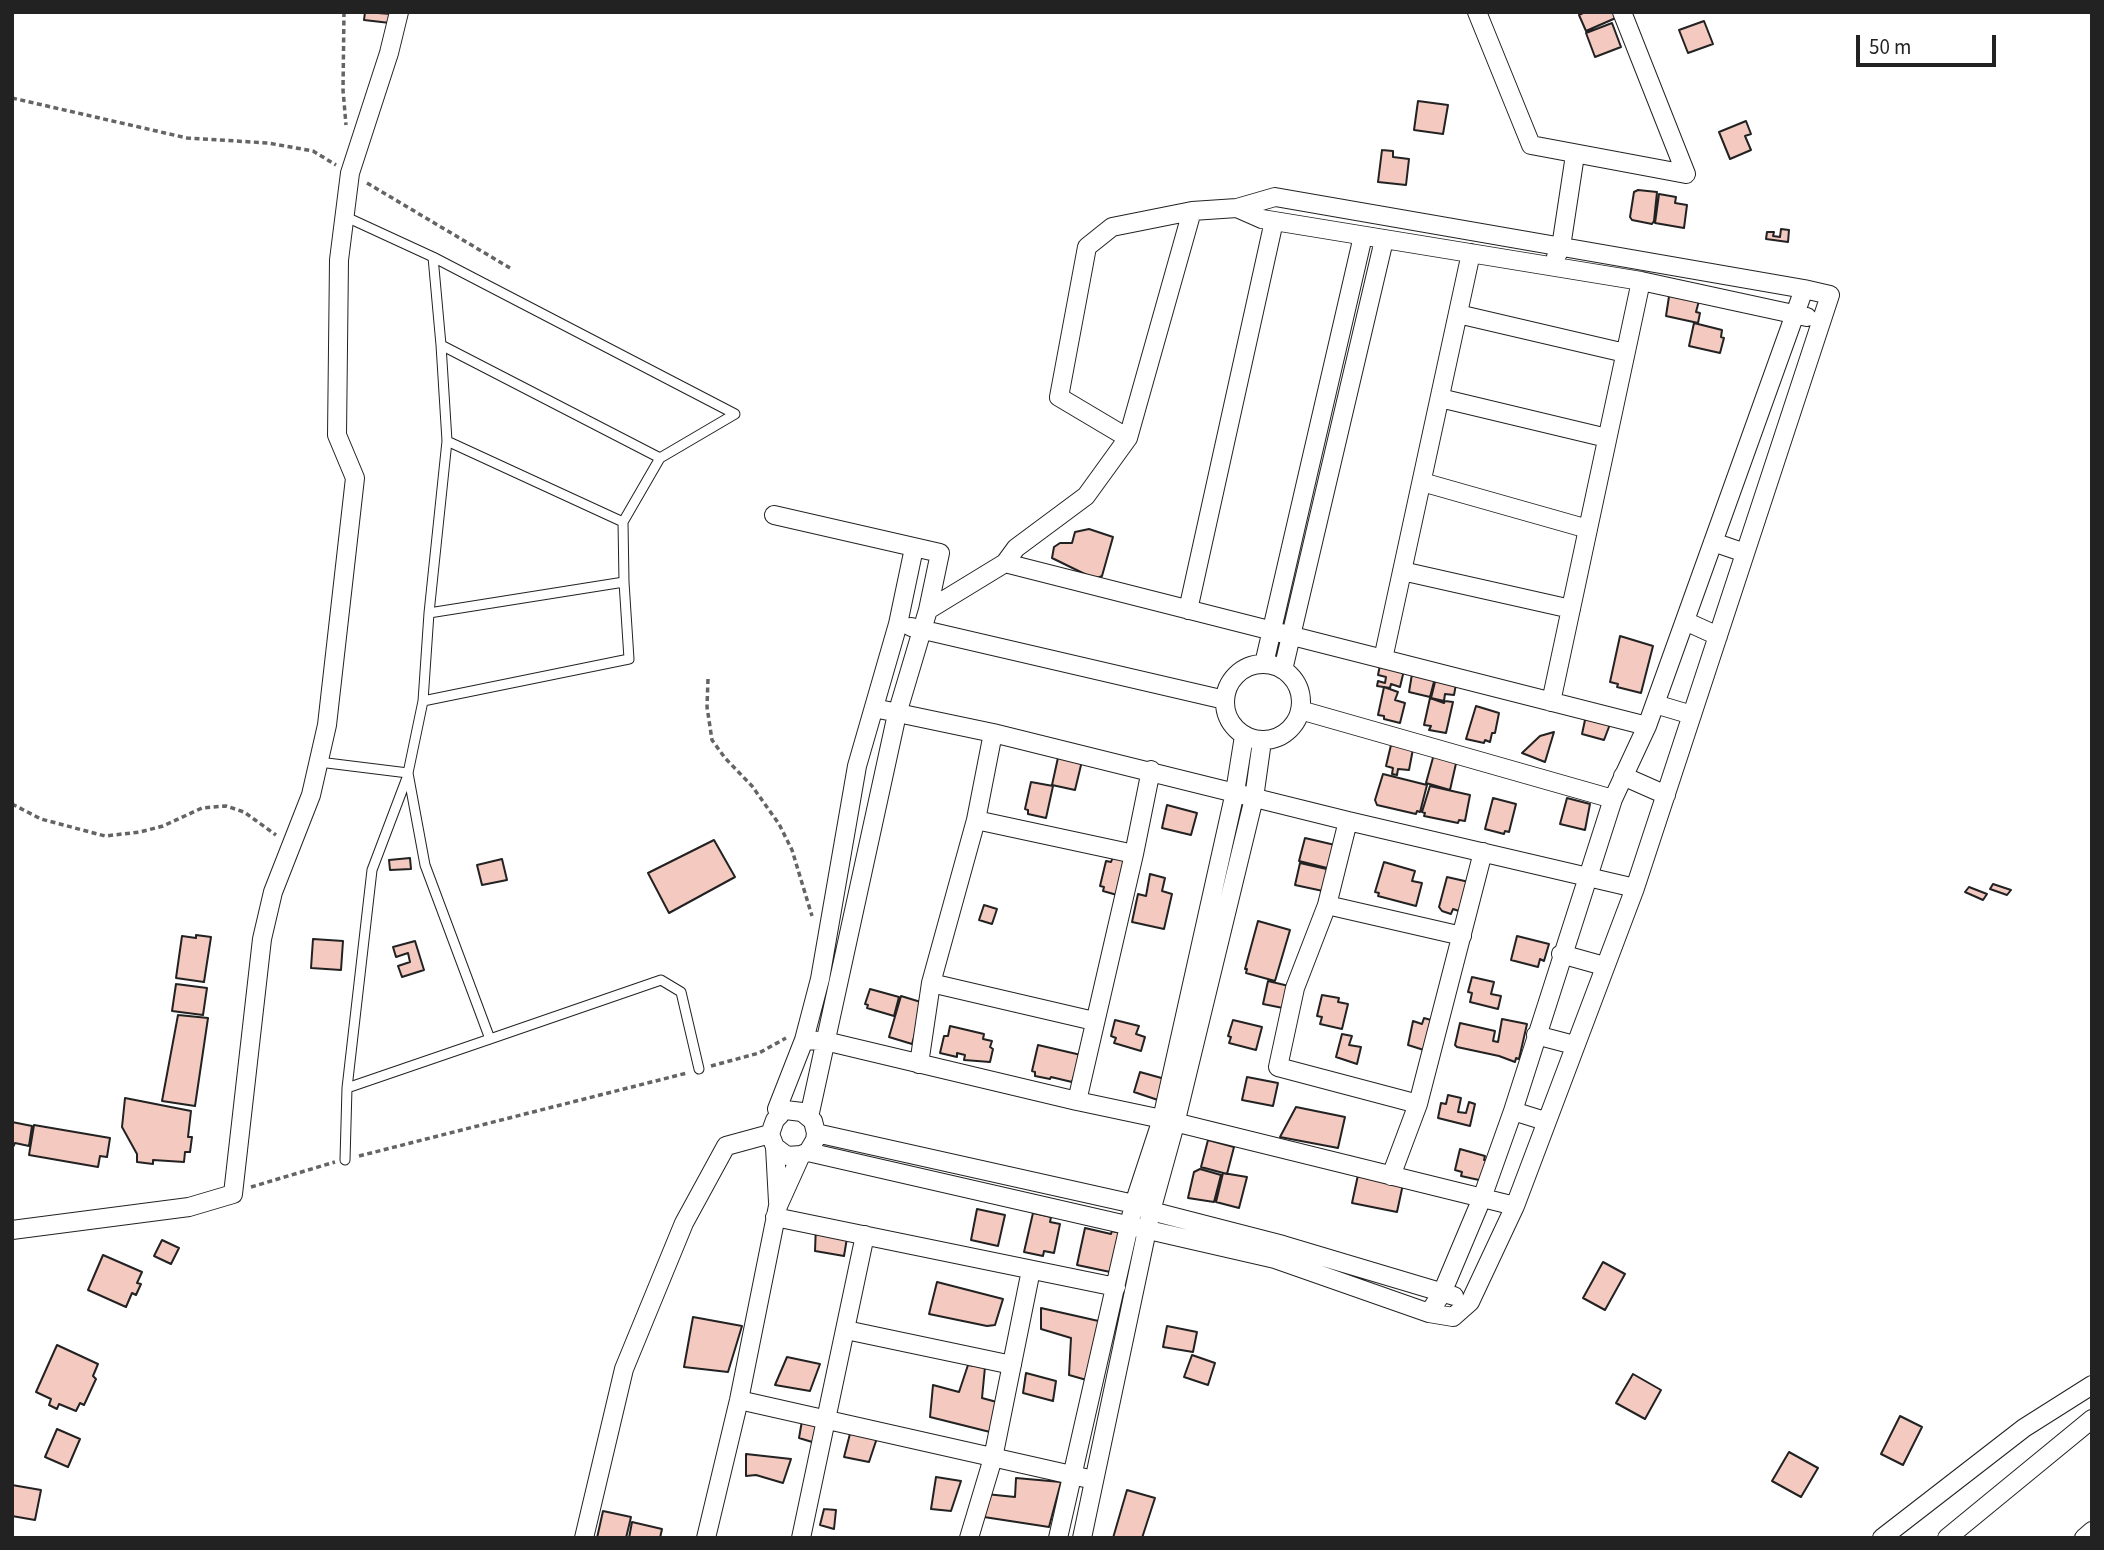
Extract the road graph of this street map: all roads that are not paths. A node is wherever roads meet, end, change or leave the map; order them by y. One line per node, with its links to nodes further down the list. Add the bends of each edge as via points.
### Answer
1 (399, 12): 7 (street, via 350,173)
2 (1477, 12): 4 (street, via 1531,145)
3 (1622, 12): 4 (street, via 1686,174)
4 (1575, 155): 11 (street)
5 (1237, 208): 6 (street); 8 (street); 11 (street, via 1275,197)
6 (1192, 211): 23 (street); 23 (street, via 1112,226 1087,247 1059,397)
7 (344, 216): 13 (lane); 64 (street, via 339,260 337,435 355,478)
8 (1274, 221): 9 (street); 41 (street)
9 (1363, 236): 10 (street); 46 (street)
10 (1384, 240): 12 (street); 47 (street)
11 (1561, 247): 14 (street); 16 (street)
12 (1471, 253): 14 (street); 17 (street)
13 (433, 257): 20 (lane); 26 (lane, via 735,414)
14 (1551, 266): 15 (street)
15 (1641, 281): 18 (street); 21 (street)
16 (1804, 289): 18 (street); 19 (street, via 1830,295)
17 (1458, 314): 21 (street); 22 (street)
18 (1796, 314): 19 (street); 27 (street)
19 (1822, 320): 28 (street)
20 (441, 345): 25 (lane); 26 (lane)
21 (1625, 353): 24 (street)
22 (1440, 398): 24 (street); 29 (street)
23 (1128, 438): 36 (street, via 1086,496 1016,548)
24 (1607, 438): 32 (street)
25 (447, 441): 31 (lane); 42 (lane)
26 (660, 458): 31 (lane)
27 (1741, 466): 28 (street); 33 (street)
28 (1770, 476): 35 (street)
29 (1422, 482): 32 (street); 37 (street)
30 (774, 515): 34 (street)
31 (623, 522): 38 (lane)
32 (1588, 529): 39 (street)
33 (1713, 542): 35 (street); 43 (street)
34 (914, 548): 40 (street, via 940,553); 44 (street)
35 (1745, 553): 48 (street)
36 (1005, 564): 40 (street); 41 (street)
37 (1402, 571): 39 (street); 49 (street)
38 (624, 582): 42 (lane); 53 (lane, via 629,659)
39 (1571, 608): 54 (street)
40 (928, 610): 45 (street)
41 (1188, 610): 46 (street)
42 (429, 613): 53 (lane)
43 (1685, 621): 48 (street); 55 (street)
44 (898, 624): 45 (street); 56 (street)
45 (922, 630): 52 (street); 58 (street)
46 (1272, 631): 47 (street); 50 (street)
47 (1291, 636): 49 (street); 51 (street)
48 (1718, 636): 59 (street)
49 (1383, 659): 54 (street)
50 (1264, 664): 51 (street); 52 (street, via 1233,678)
51 (1283, 670): 57 (street, via 1300,695)
52 (1225, 700): 62 (street, via 1230,722)
53 (423, 701): 66 (lane)
54 (1551, 702): 60 (street)
55 (1655, 704): 59 (street); 60 (street)
56 (874, 708): 58 (street); 86 (street, via 857,766 820,979)
57 (1300, 710): 63 (street, via 1287,732); 71 (street)
58 (897, 714): 61 (street); 87 (street)
59 (1692, 715): 69 (street)
60 (1647, 726): 67 (street)
61 (993, 733): 65 (street); 72 (street)
62 (1244, 736): 63 (street); 68 (street)
63 (1262, 741): 70 (street)
64 (319, 762): 66 (lane); 108 (street, via 262,939 233,1194 188,1207)
65 (1151, 771): 68 (street); 75 (street)
66 (408, 773): 85 (lane, via 425,865); 91 (lane, via 372,870)
67 (1623, 776): 69 (street); 71 (street)
68 (1235, 792): 70 (street); 96 (street)
69 (1666, 795): 77 (street)
70 (1254, 798): 73 (street); 96 (street)
71 (1612, 799): 76 (street)
72 (976, 821): 75 (street); 82 (street)
73 (1348, 821): 74 (street); 78 (street)
74 (1483, 852): 76 (street); 79 (street)
75 (1134, 854): 83 (street)
76 (1586, 876): 77 (street); 80 (street)
77 (1635, 888): 81 (street)
78 (1326, 905): 79 (street); 93 (street, via 1295,988 1278,1067)
79 (1462, 936): 93 (street)
80 (1561, 954): 81 (street); 84 (street)
81 (1604, 967): 88 (street)
82 (931, 983): 83 (street); 89 (street)
83 (1094, 1021): 92 (street)
84 (1536, 1035): 88 (street); 95 (street)
85 (491, 1039): 90 (lane, via 661,980 681,992); 91 (lane)
86 (804, 1040): 87 (street); 94 (street)
87 (825, 1041): 89 (street); 98 (street)
88 (1574, 1045): 97 (street)
89 (919, 1064): 92 (street)
90 (699, 1069)
91 (347, 1088): 101 (lane)
92 (1077, 1101): 96 (street)
93 (1418, 1104): 102 (street)
94 (777, 1109): 98 (street, via 802,1112); 99 (street, via 780,1115)
95 (1513, 1111): 97 (street); 103 (street)
96 (1169, 1121): 102 (street); 105 (street)
97 (1545, 1121): 104 (street)
98 (813, 1125): 100 (street, via 816,1140); 105 (street)
99 (773, 1140): 100 (street, via 787,1156); 106 (street); 125 (street, via 726,1146 684,1223 624,1369)
100 (805, 1153): 106 (street); 107 (street)
101 (345, 1160)
102 (1391, 1176): 103 (street)
103 (1482, 1198): 104 (street); 112 (street)
104 (1515, 1206): 113 (street)
105 (1143, 1208): 107 (street); 112 (street)
106 (777, 1212): 109 (street); 118 (street)
107 (1138, 1228): 111 (street); 114 (street, via 1275,1259); 123 (street)
108 (12, 1230)
109 (865, 1235): 110 (street); 115 (street)
110 (1031, 1270): 111 (street); 116 (street)
111 (1116, 1287): 122 (street)
112 (1443, 1293): 113 (street); 114 (street)
113 (1470, 1301): 114 (street, via 1452,1317)
114 (1429, 1313)
115 (846, 1330): 116 (street); 120 (street)
116 (1012, 1365): 121 (street)
117 (2091, 1386): 131 (street, via 2024,1428)
118 (739, 1400): 120 (street); 126 (street)
119 (2092, 1419): 132 (street)
120 (828, 1420): 121 (street); 127 (street)
121 (993, 1458): 122 (street); 128 (street)
122 (1074, 1476): 123 (street); 129 (street)
123 (1095, 1480): 130 (street)
124 (2092, 1531): 133 (street)
125 (584, 1538)
126 (706, 1538)
127 (801, 1538)
128 (968, 1538)
129 (1058, 1538)
130 (1082, 1538)
131 (1882, 1538)
132 (1947, 1538)
133 (2084, 1538)

